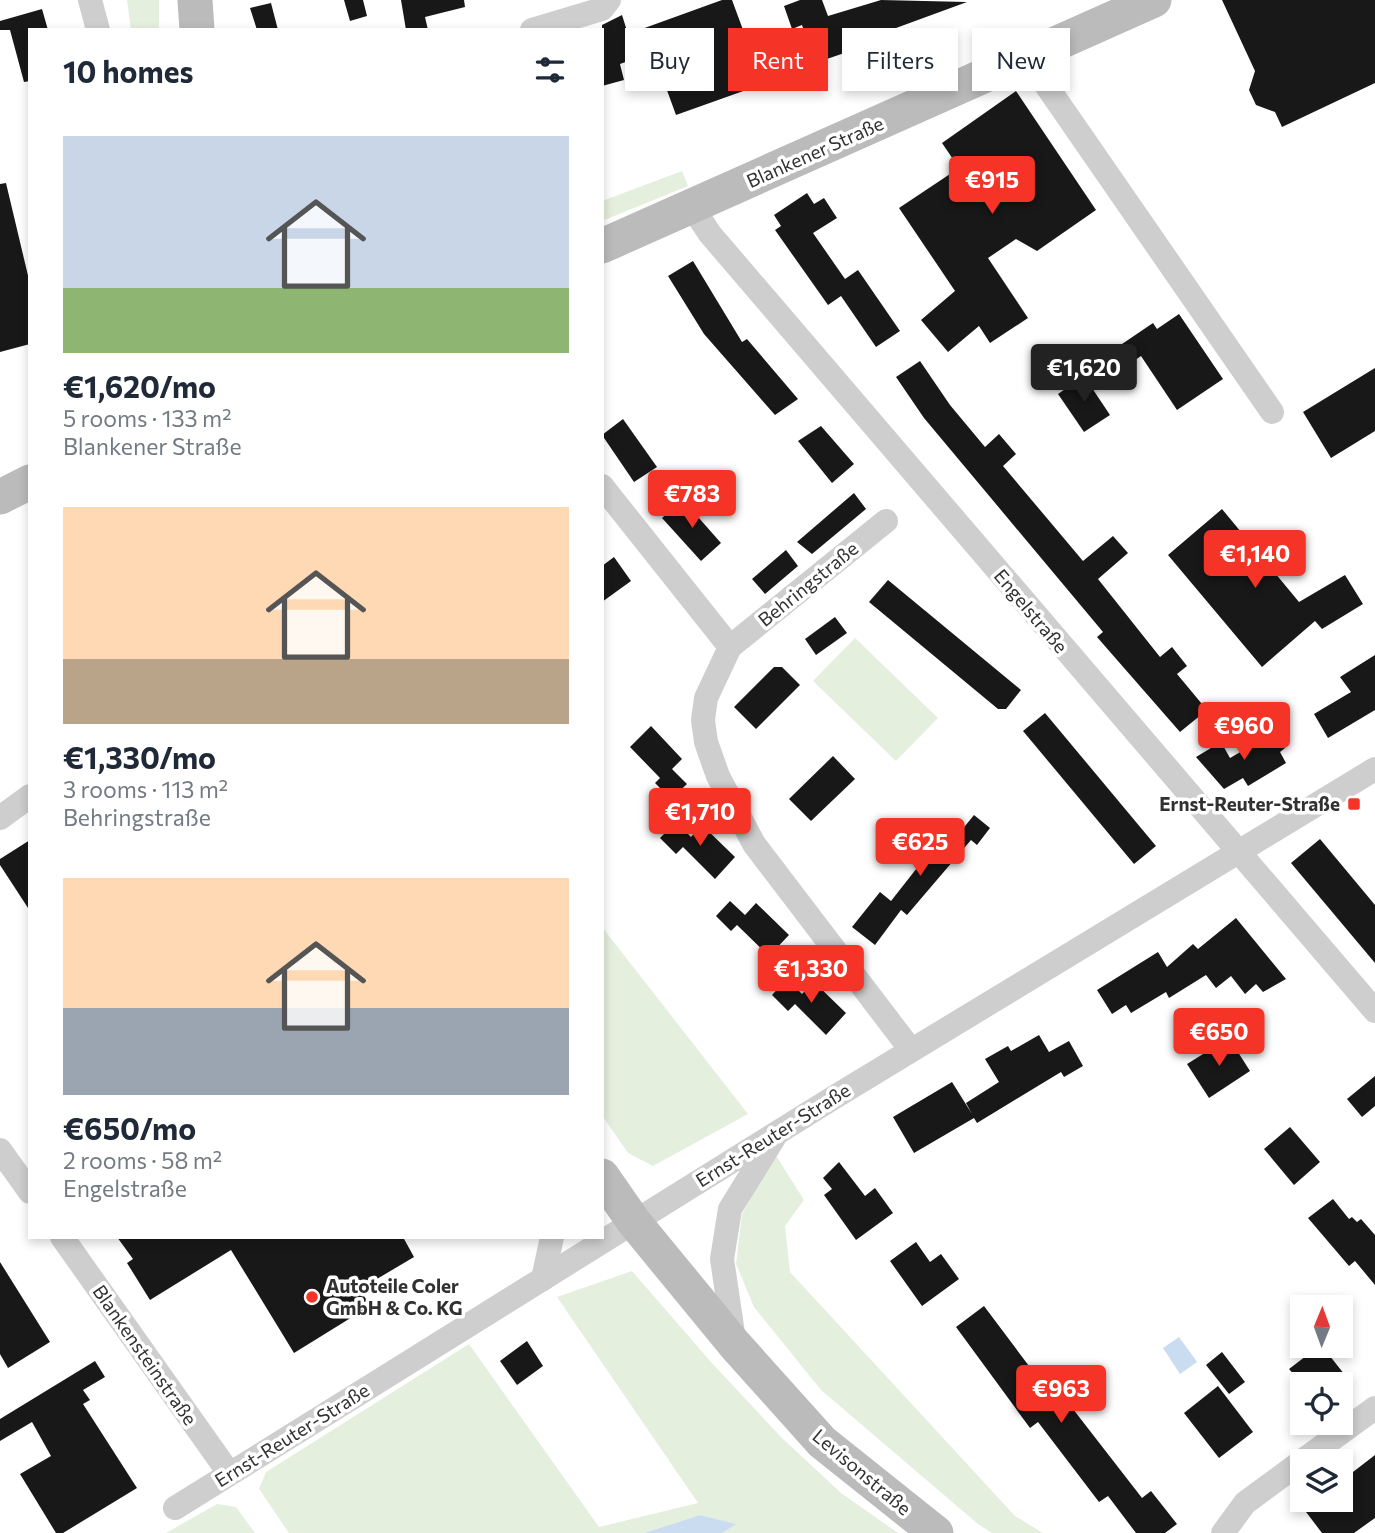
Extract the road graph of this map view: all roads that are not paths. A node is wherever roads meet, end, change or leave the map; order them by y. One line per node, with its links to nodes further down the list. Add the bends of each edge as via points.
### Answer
1 (90, 0): 5 (street)
2 (195, 0): 6 (main road)
3 (609, 0): 7 (street, via 603,9)
4 (1154, 0): 8 (main road, Blankener Straße)
5 (97, 28)
6 (197, 28)
7 (539, 28)
8 (1070, 39)
9 (972, 84): 11 (main road, Blankener Straße)
10 (1050, 91): 13 (street)
11 (692, 207): 12 (main road, Blankener Straße); 22 (street, Engelstraße, via 710,234 1214,827)
12 (604, 245)
13 (1272, 412)
14 (28, 483): 16 (main road)
15 (604, 489): 18 (street)
16 (0, 497)
17 (887, 522): 18 (street, Behringstraße)
18 (730, 647): 24 (street, Behringstraße, via 706,698 703,720 718,776 754,844)
19 (1375, 769): 22 (street, Ernst-Reuter-Straße)
20 (28, 797): 21 (street)
21 (0, 818)
22 (1240, 849): 23 (street, Engelstraße); 24 (street, Ernst-Reuter-Straße)
23 (1375, 1011)
24 (911, 1050): 25 (street, Ernst-Reuter-Straße)
25 (776, 1135): 29 (street, Ernst-Reuter-Straße); 33 (street, via 730,1209 722,1259)
26 (0, 1150): 28 (street)
27 (604, 1179): 29 (main road, Levisonstraße)
28 (28, 1189)
29 (634, 1222): 32 (street, Ernst-Reuter-Straße); 33 (main road, Levisonstraße)
30 (63, 1239): 37 (street, Blankensteinstraße)
31 (552, 1239): 32 (street)
32 (543, 1279): 37 (street, Ernst-Reuter-Straße)
33 (735, 1345): 39 (main road, Levisonstraße, via 822,1442)
34 (1375, 1408): 35 (street)
35 (1319, 1449)
36 (1290, 1470): 40 (street, via 1245,1503)
37 (229, 1473): 38 (street, Ernst-Reuter-Straße)
38 (175, 1508)
39 (936, 1533)
40 (1223, 1533)

